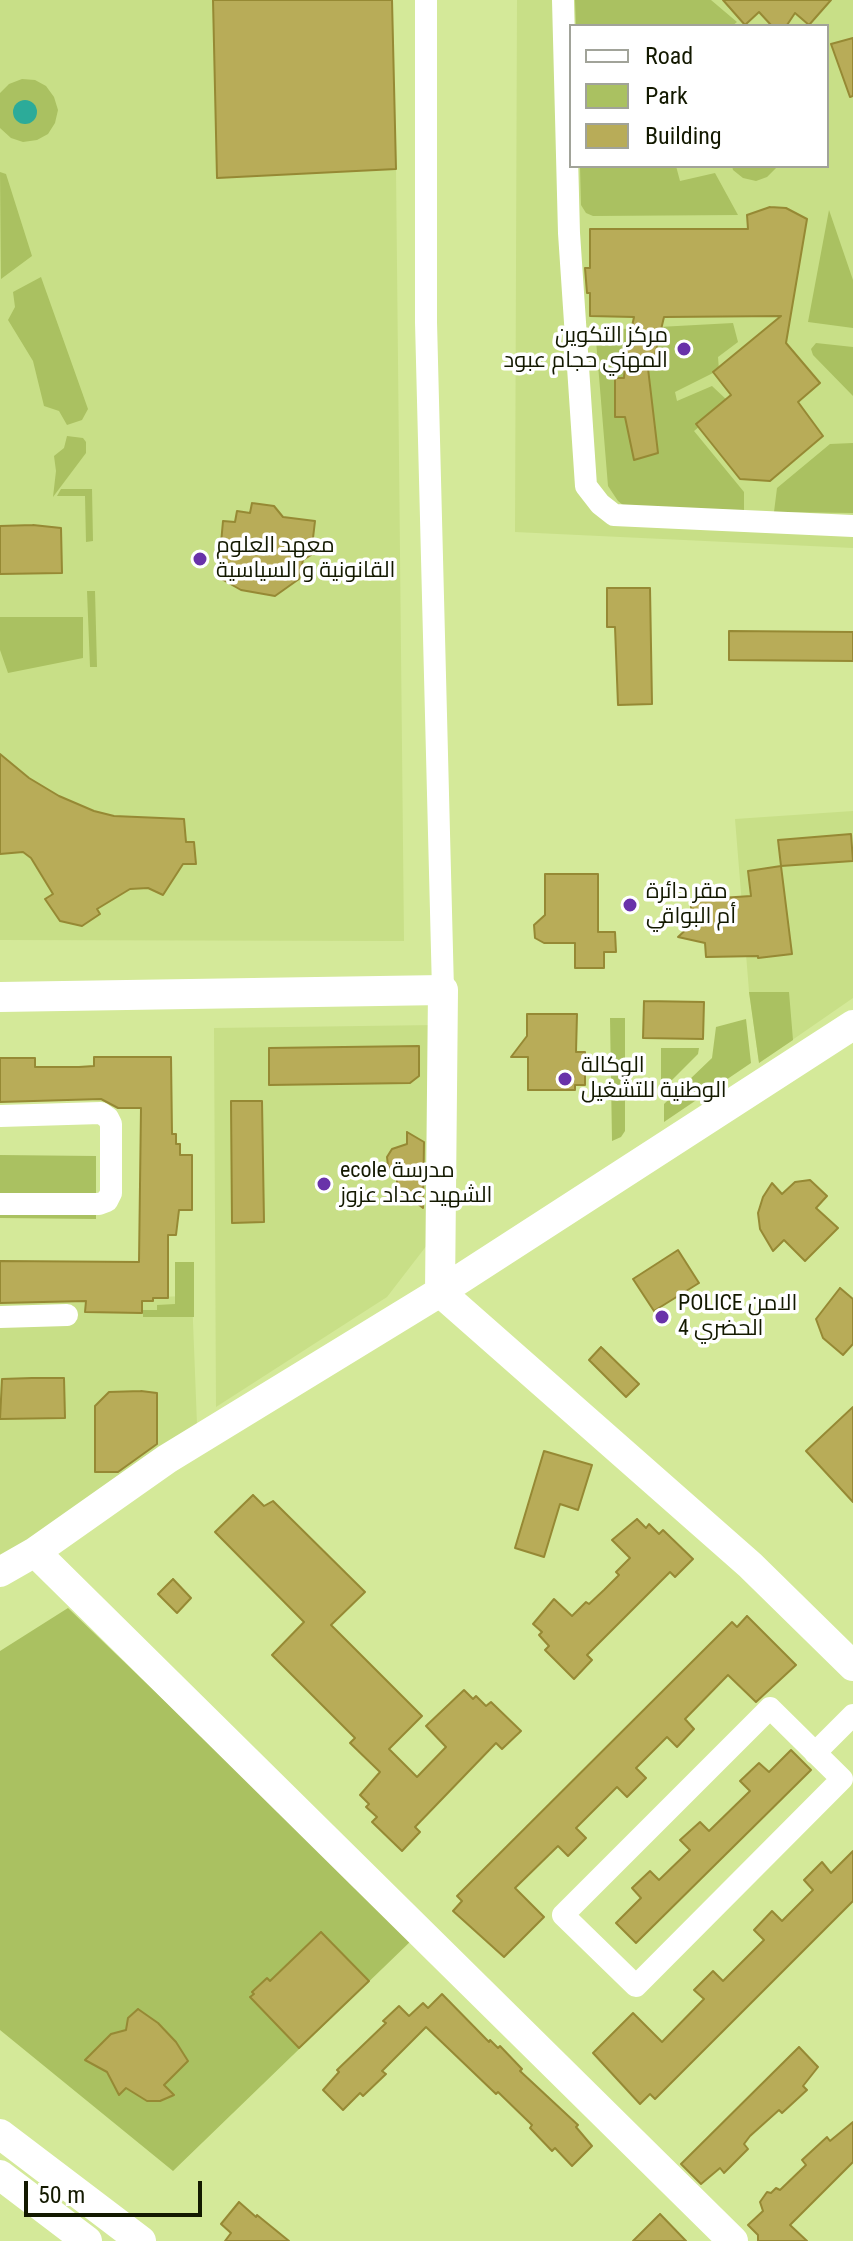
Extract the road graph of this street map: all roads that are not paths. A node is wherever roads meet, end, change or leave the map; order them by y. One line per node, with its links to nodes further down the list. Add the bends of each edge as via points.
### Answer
1 (426, 0): 4 (street, via 426,322)
2 (563, 0): 3 (street, via 569,233 586,486 614,515)
3 (853, 526)
4 (443, 990): 5 (street); 9 (street)
5 (0, 997)
6 (853, 1025): 9 (street)
7 (0, 1116): 8 (street, via 101,1113 111,1124 107,1201)
8 (0, 1204)
9 (440, 1292): 12 (street, via 167,1459); 14 (street, via 750,1565)
10 (67, 1315): 11 (street)
11 (0, 1317)
12 (35, 1552): 13 (street); 21 (street)
13 (0, 1572)
14 (853, 1666)
15 (853, 1715): 16 (street)
16 (815, 1753): 16 (street, via 842,1779 636,1986 563,1915 770,1708)
17 (0, 2134): 20 (street)
18 (0, 2175): 19 (street)
19 (87, 2241)
20 (141, 2241)
21 (733, 2241)

